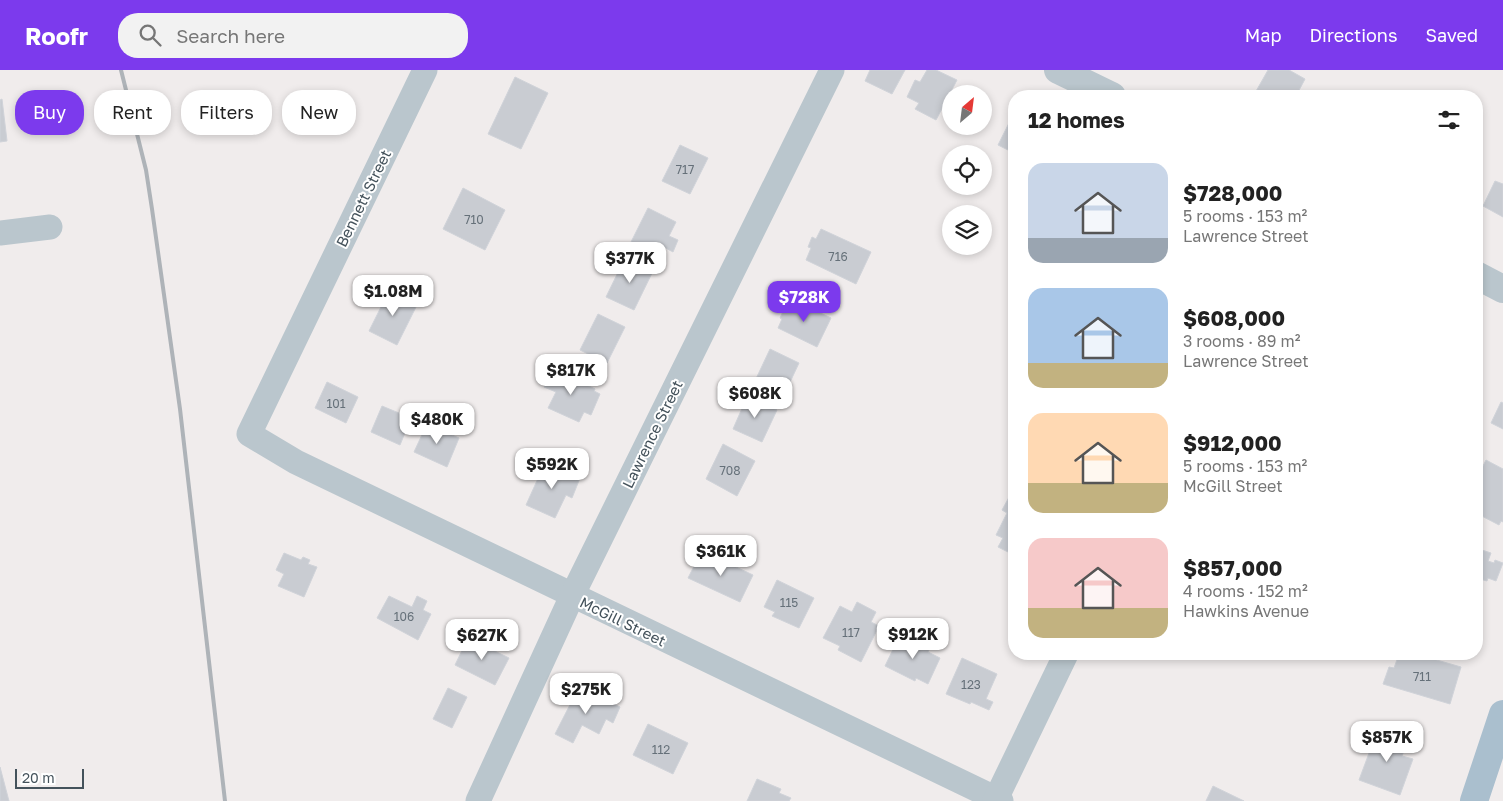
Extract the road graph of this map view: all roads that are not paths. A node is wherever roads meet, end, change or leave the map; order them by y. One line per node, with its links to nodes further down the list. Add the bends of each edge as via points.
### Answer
1 (425, 70): 9 (street, Bennett Street)
2 (832, 70): 10 (street, Lawrence Street)
3 (1058, 70): 4 (street)
4 (1100, 90)
5 (50, 227): 6 (street)
6 (0, 233)
7 (1483, 279): 8 (street)
8 (1503, 289)
9 (249, 434): 10 (street, McGill Street, via 296,462)
10 (572, 596): 13 (street, McGill Street); 14 (street, Lawrence Street)
11 (1063, 660): 13 (street)
12 (1503, 714): 15 (main road)
13 (998, 800)
14 (478, 801)
15 (1474, 801)

